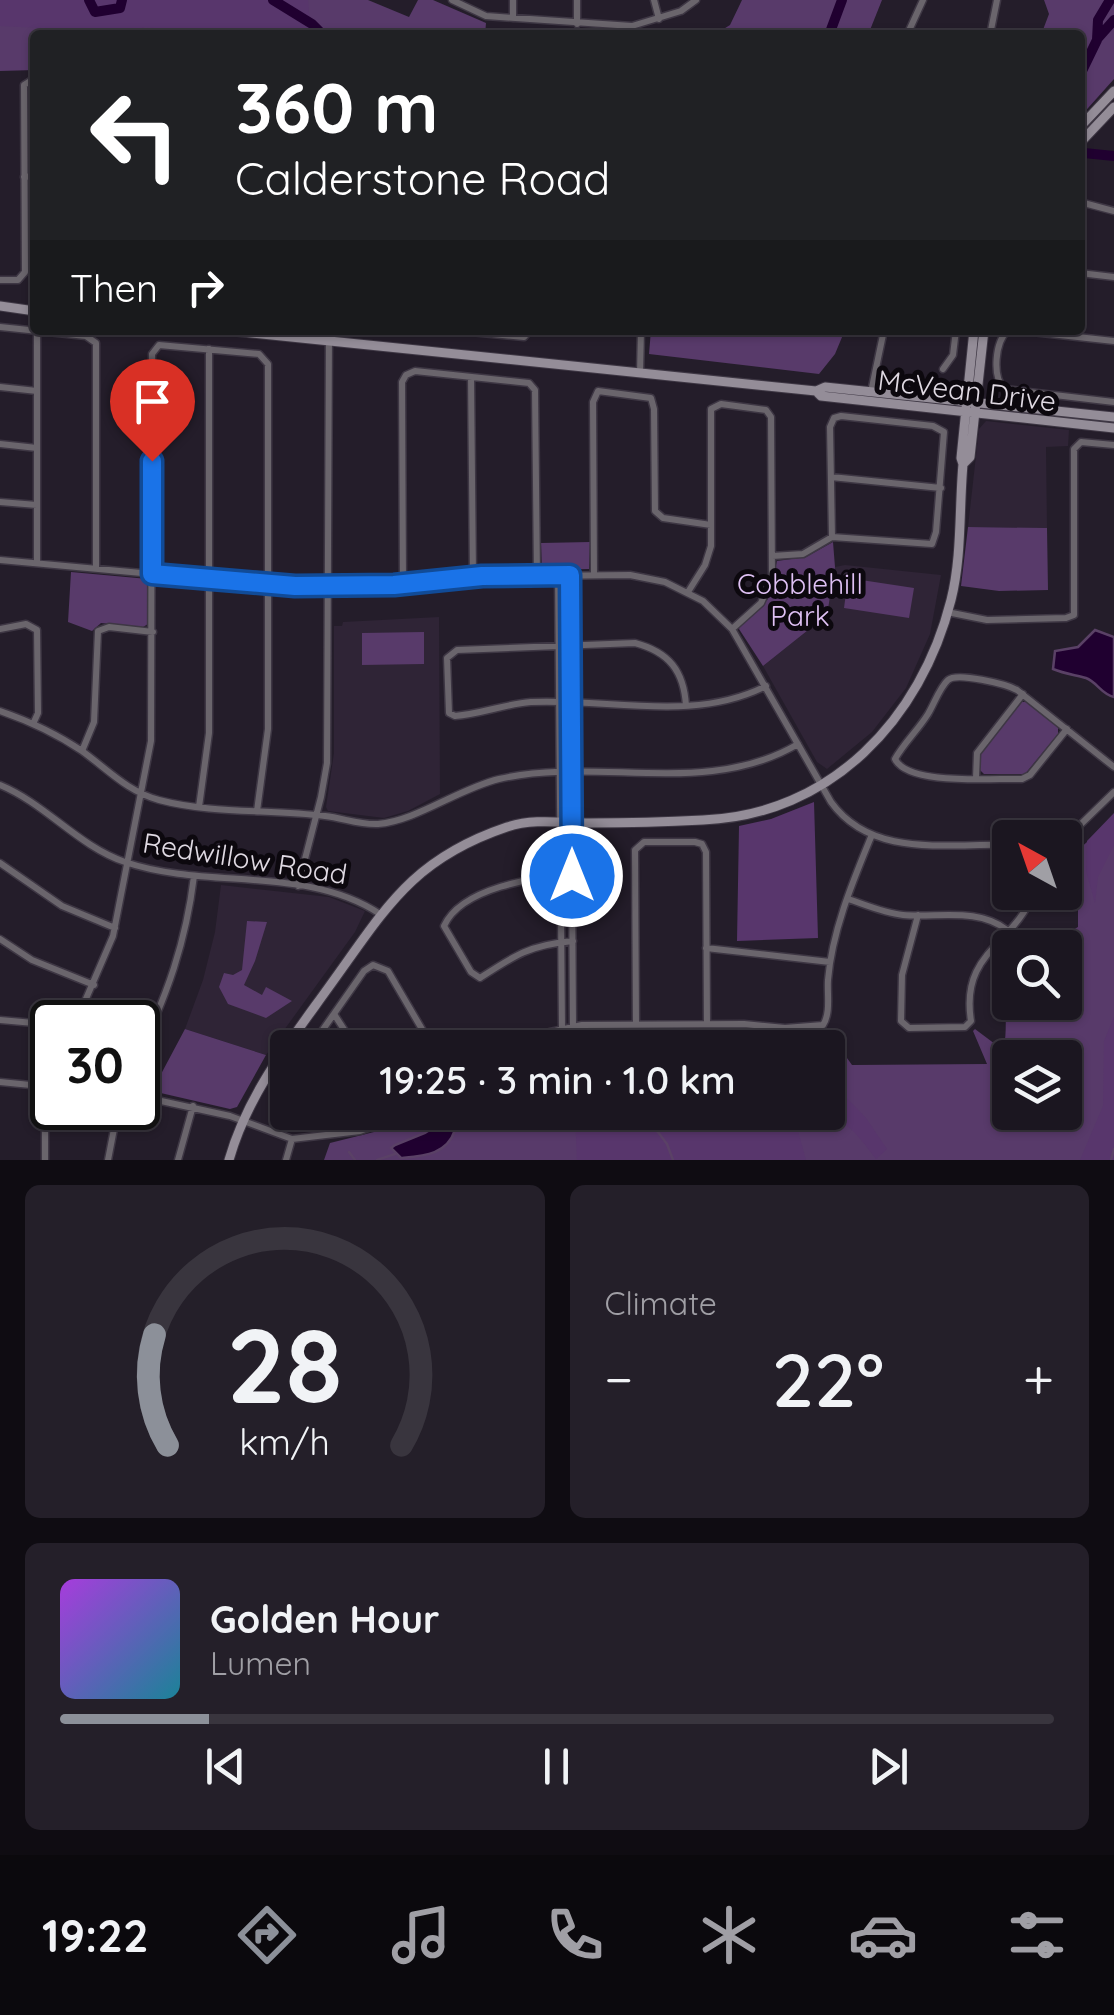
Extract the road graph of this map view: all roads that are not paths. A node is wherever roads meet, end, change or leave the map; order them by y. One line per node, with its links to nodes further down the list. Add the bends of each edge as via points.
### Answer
1 (452, 0): 8 (street, via 486,16)
2 (512, 0): 8 (street)
3 (577, 0): 10 (street)
4 (654, 0): 9 (street)
5 (696, 0): 9 (street)
6 (923, 0): 11 (street)
7 (997, 0): 12 (street)
8 (513, 18): 10 (street)
9 (659, 20): 10 (street)
10 (577, 24)
11 (909, 30)
12 (991, 30)
13 (30, 81): 19 (street, via 24,85)
14 (1114, 91): 16 (main road)
15 (1114, 107): 17 (main road)
16 (1085, 123)
17 (1085, 139)
18 (30, 176): 19 (street)
19 (24, 177): 24 (street, via 25,272 18,280)
20 (1085, 203): 21 (street)
21 (1114, 211)
22 (1085, 274): 23 (street)
23 (1114, 277)
24 (0, 280)
25 (0, 306): 26 (main road)
26 (30, 310)
27 (0, 327): 28 (street)
28 (30, 330)
29 (37, 335): 45 (street)
30 (76, 335): 64 (street, via 96,343)
31 (329, 335): 42 (main road, McVean Drive); 74 (street)
32 (641, 335): 42 (street)
33 (883, 335): 47 (street)
34 (955, 335): 41 (street)
35 (974, 335): 49 (main road)
36 (983, 335): 49 (main road)
37 (1006, 335): 48 (street, via 997,375 1004,389)
38 (1054, 335): 39 (street)
39 (1114, 342)
40 (209, 349): 65 (street, via 164,344 152,354); 71 (street); 73 (street, via 260,354 268,364)
41 (943, 369)
42 (640, 373): 46 (main road, McVean Drive)
43 (471, 377): 68 (street, via 529,383 536,392); 70 (street); 72 (street, via 415,371 402,382)
44 (0, 387): 45 (street)
45 (37, 391): 54 (street)
46 (816, 391): 47 (main road, McVean Drive); 49 (main road, McVean Drive)
47 (871, 392): 49 (main road, McVean Drive)
48 (1114, 402)
49 (971, 408): 50 (main road, McVean Drive); 51 (main road, McVean Drive); 76 (main road, via 960,458)
50 (1114, 418)
51 (1114, 428)
52 (0, 444): 54 (street)
53 (1114, 445): 76 (street, via 1081,442 1074,450 1074,615 988,620)
54 (37, 448): 58 (street)
55 (831, 477): 56 (street); 56 (street, via 830,427 837,417 933,426 946,439); 60 (street)
56 (941, 488): 60 (street, via 930,545)
57 (0, 502): 58 (street)
58 (37, 506): 63 (street)
59 (711, 525): 61 (street, via 712,409 721,404 766,410); 67 (street, via 655,511 650,398 598,392); 75 (street, via 708,557)
60 (832, 537): 61 (street, via 803,554)
61 (772, 556): 78 (street, via 764,598)
62 (0, 560): 63 (street)
63 (37, 562): 64 (street)
64 (96, 568): 65 (street)
65 (152, 574): 71 (street); 79 (street)
66 (570, 575): 67 (street); 69 (street); 80 (street)
67 (594, 575): 75 (street, via 648,577)
68 (537, 576): 69 (street); 70 (street)
69 (558, 576): 81 (street)
70 (473, 577): 72 (street)
71 (210, 580): 73 (street); 100 (street, via 209,733)
72 (404, 584): 74 (street)
73 (269, 585): 74 (street); 101 (street, via 268,741)
74 (328, 586): 102 (street, via 326,763)
75 (688, 592): 78 (street)
76 (947, 612): 96 (main road, via 904,708 862,756)
77 (0, 629): 88 (street, via 26,624 37,630)
78 (732, 629): 82 (street)
79 (152, 632): 91 (street, via 98,631 94,722); 99 (street, via 151,741)
80 (571, 646): 81 (street); 85 (street); 86 (street, via 628,642 655,650 679,671)
81 (559, 647): 84 (street); 84 (street, via 456,650 446,660 452,715)
82 (766, 686): 86 (street, via 728,701); 90 (street)
83 (1023, 694): 89 (street); 95 (street, via 978,750); 95 (street, via 998,682 950,678 895,759 914,775)
84 (559, 702): 85 (street); 93 (street)
85 (571, 702): 86 (street); 94 (street)
86 (686, 706)
87 (0, 712): 88 (street)
88 (33, 724): 91 (street)
89 (1067, 729): 92 (street); 95 (street, via 1026,778)
90 (798, 744): 94 (street, via 715,771); 96 (street)
91 (82, 751): 99 (street)
92 (1114, 767)
93 (560, 772): 94 (street); 102 (street, via 483,783 391,822); 103 (street)
94 (571, 772): 104 (street)
95 (976, 778)
96 (821, 784): 104 (main road, via 722,819); 106 (street, via 842,815)
97 (0, 785): 108 (street, Redwillow Road)
98 (1114, 792): 105 (street)
99 (142, 794): 100 (street); 108 (street)
100 (199, 807): 101 (street)
101 (258, 812): 102 (street)
102 (316, 815): 113 (street)
103 (560, 822): 104 (main road); 111 (street); 116 (main road, via 509,826 462,846 418,874)
104 (572, 822): 112 (street)
105 (1082, 823)
106 (871, 837): 107 (street); 114 (street)
107 (992, 845)
108 (126, 862): 110 (street, Redwillow Road); 118 (street)
109 (0, 863): 118 (street, via 62,906)
110 (194, 876): 113 (street, Redwillow Road); 128 (street, via 174,976)
111 (560, 876): 112 (street); 122 (street); 122 (street, via 489,892 444,926 477,977 519,952)
112 (572, 876): 121 (street)
113 (298, 886): 116 (street, Redwillow Road, via 345,894)
114 (848, 900): 117 (street); 125 (street)
115 (1025, 910): 119 (street)
116 (380, 914): 144 (main road, via 272,1066)
117 (918, 916): 119 (street, via 972,916); 124 (street, via 900,990 906,1028 968,1025 973,975)
118 (115, 928): 126 (street)
119 (1007, 930)
120 (0, 940): 126 (street)
121 (572, 941): 122 (street); 134 (street)
122 (560, 942): 135 (street)
123 (706, 948): 125 (street); 132 (street, via 704,846 638,845); 133 (street)
124 (992, 950)
125 (830, 962): 133 (street, via 823,1025)
126 (94, 985): 127 (street)
127 (87, 1000)
128 (160, 1007)
129 (334, 1014): 136 (street); 137 (street); 138 (street, via 364,972 378,966)
130 (0, 1020): 131 (street)
131 (30, 1023)
132 (636, 1024): 133 (street); 134 (street)
133 (707, 1024)
134 (572, 1026): 135 (street)
135 (562, 1028): 139 (street)
136 (323, 1030)
137 (344, 1030)
138 (422, 1030)
139 (558, 1030)
140 (0, 1082): 141 (street)
141 (30, 1085)
142 (160, 1100): 143 (street)
143 (194, 1106): 144 (street); 151 (street)
144 (243, 1121): 148 (street); 152 (main road)
145 (45, 1130): 149 (street)
146 (114, 1130): 150 (street)
147 (356, 1130): 148 (street)
148 (292, 1139): 153 (street)
149 (46, 1160)
150 (108, 1160)
151 (178, 1160)
152 (229, 1160)
153 (286, 1160)

